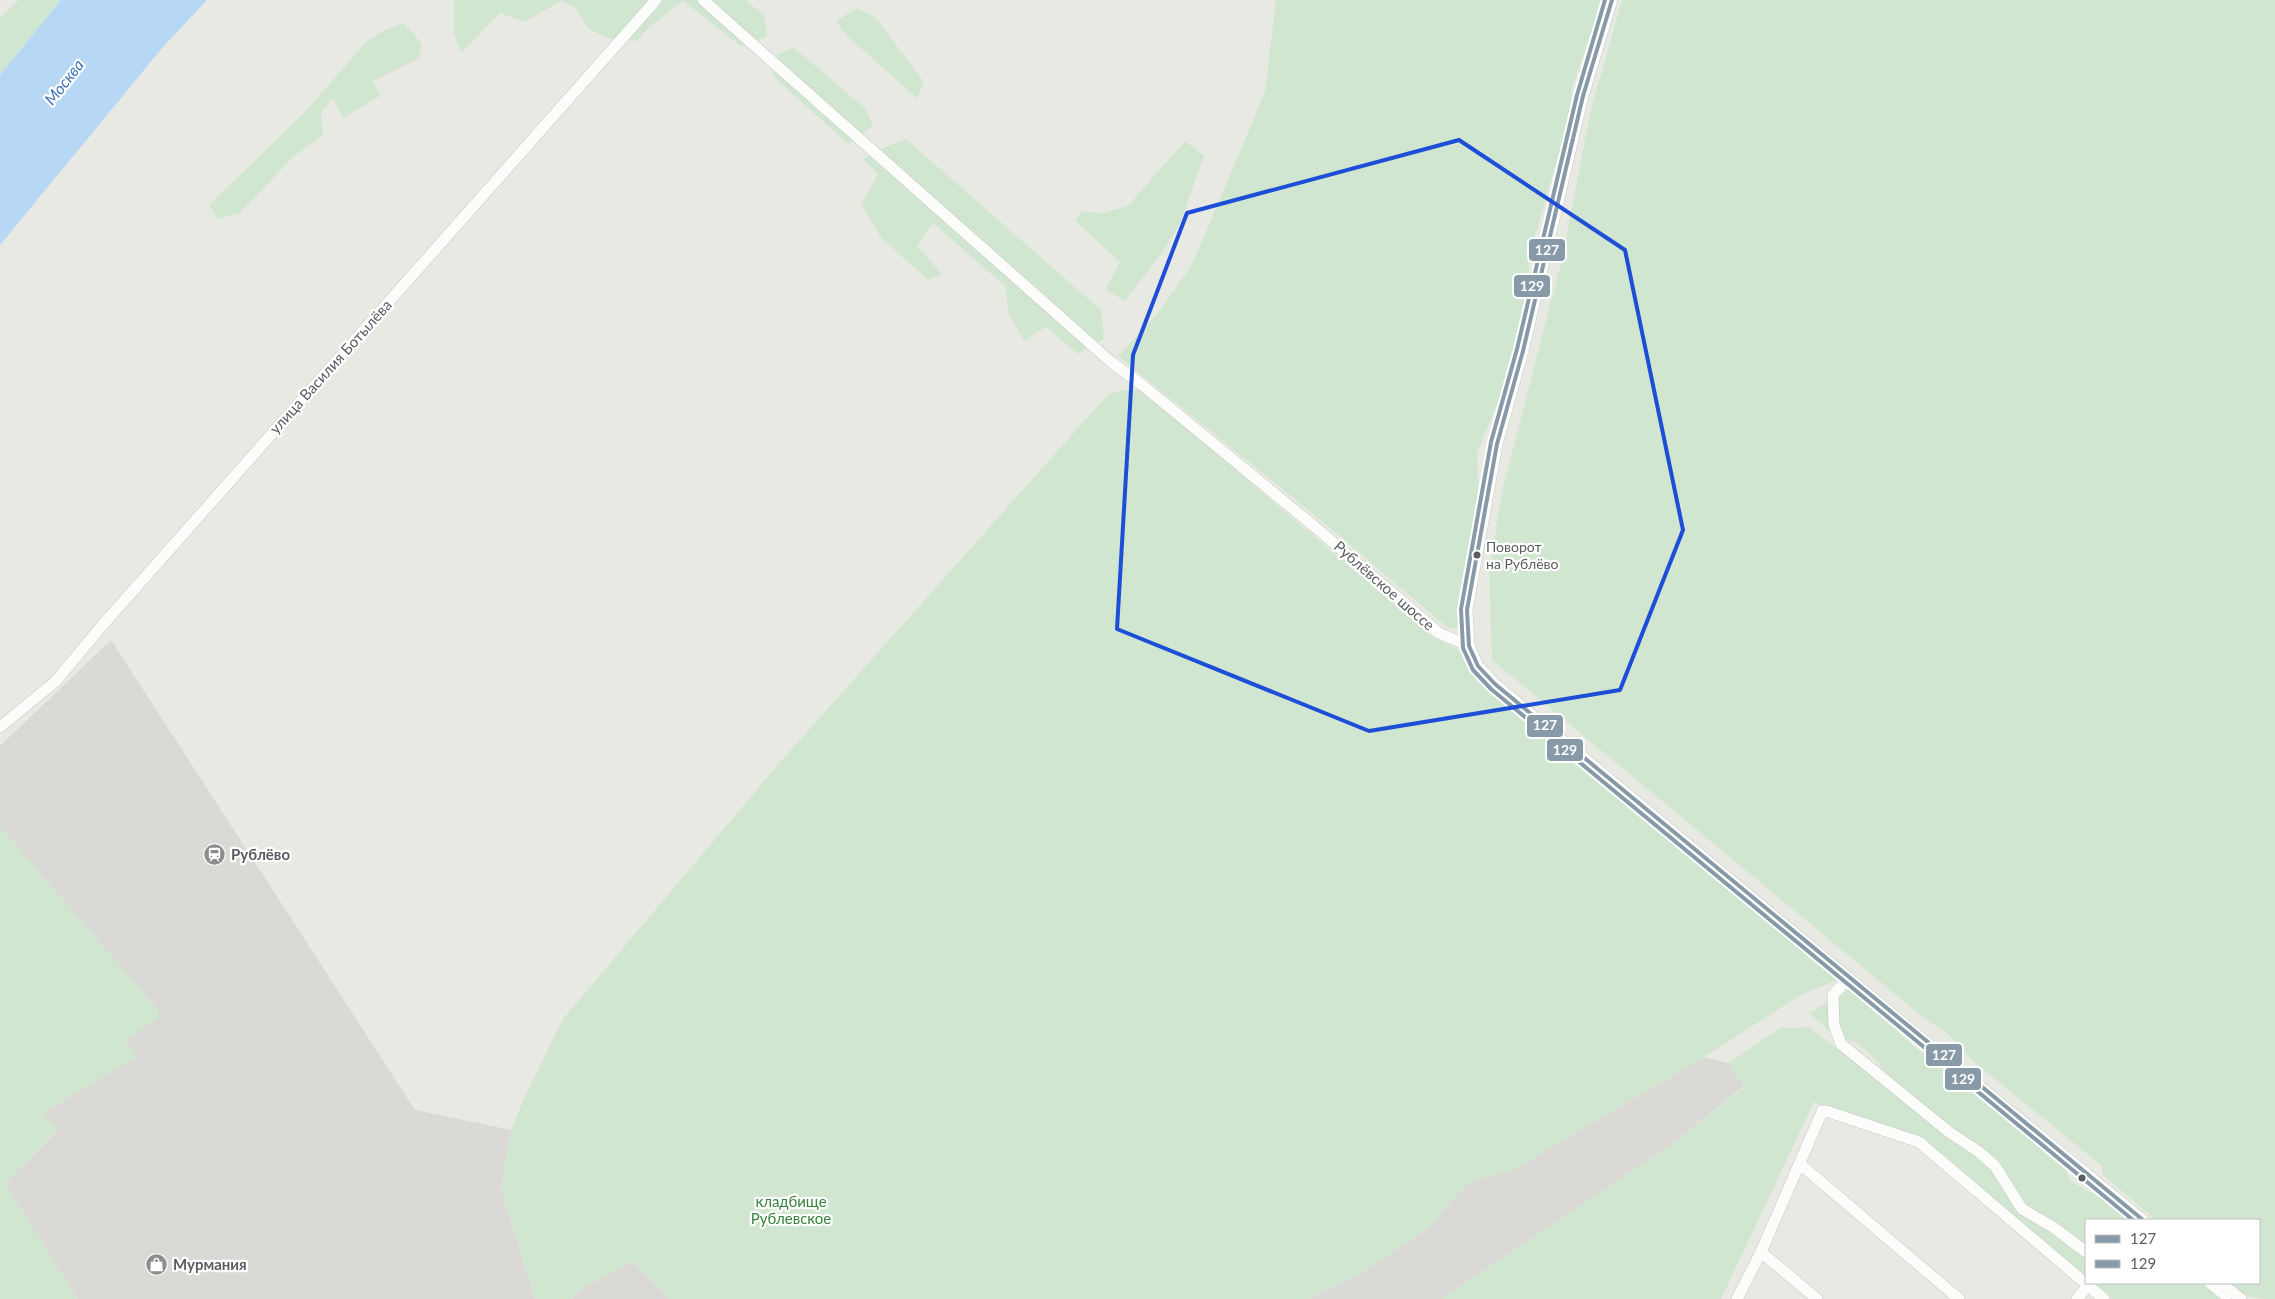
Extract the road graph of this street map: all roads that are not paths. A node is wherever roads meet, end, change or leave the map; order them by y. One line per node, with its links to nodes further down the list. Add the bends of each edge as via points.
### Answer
1 (656, 0): 5 (street, улица Василия Ботылёва, via 139,583 56,681)
2 (703, 0): 4 (street, Рублёвское шоссе, via 1111,362 1315,527 1438,633)
3 (1612, 0): 4 (street, via 1583,96 1523,351 1497,444 1467,610)
4 (1469, 646): 6 (street, via 1478,666 1495,684)
5 (0, 726)
6 (1849, 978): 8 (street); 9 (street, via 1833,995 1834,1025 1841,1044 1949,1132 1980,1152 1995,1166 2022,1209)
7 (1800, 1164): 10 (street); 11 (street, via 1822,1111 1920,1142); 18 (street)
8 (2140, 1218)
9 (2085, 1251)
10 (1761, 1252): 16 (street); 17 (street)
11 (2085, 1281)
12 (2089, 1284): 19 (street); 20 (street)
13 (2212, 1284): 15 (street)
14 (2223, 1284): 15 (street)
15 (2238, 1298)
16 (1737, 1299)
17 (1817, 1299)
18 (1959, 1299)
19 (2077, 1299)
20 (2104, 1299)

